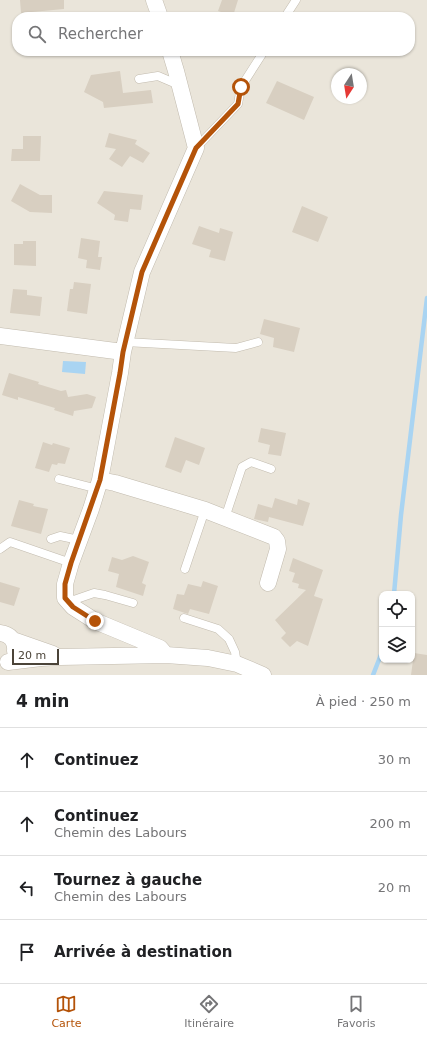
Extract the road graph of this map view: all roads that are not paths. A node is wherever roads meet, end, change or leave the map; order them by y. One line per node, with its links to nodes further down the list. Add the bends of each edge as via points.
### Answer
1 (154, 0): 3 (street)
2 (296, 0): 4 (lane)
3 (158, 12)
4 (288, 12)
5 (171, 56): 8 (street)
6 (261, 56): 9 (lane, via 241,87 238,104)
7 (139, 79): 8 (lane, via 158,76)
8 (180, 86): 9 (street)
9 (196, 148): 12 (street, via 142,272)
10 (0, 336): 12 (street)
11 (258, 342): 12 (lane, via 236,348)
12 (124, 347): 15 (street)
13 (271, 469): 17 (lane, via 251,462 242,468)
14 (59, 479): 15 (lane)
15 (99, 484): 16 (street, via 114,483); 19 (street)
16 (205, 510): 17 (street); 22 (lane)
17 (225, 518): 23 (street, via 274,536 278,549)
18 (50, 539): 19 (lane, via 60,536)
19 (79, 540): 21 (street)
20 (0, 549): 21 (lane, via 10,542)
21 (71, 563): 24 (street, via 65,584 65,598)
22 (185, 569)
23 (268, 584)
24 (68, 602): 25 (lane, via 94,593); 28 (street, via 95,621 160,648)
25 (133, 603)
26 (184, 618): 31 (lane, via 218,629 229,639)
27 (7, 637): 29 (street); 30 (street, via 15,645 14,655)
28 (166, 655): 29 (street); 31 (street, via 208,658)
29 (60, 657): 30 (street)
30 (4, 663)
31 (237, 664): 32 (street)
32 (263, 675)

